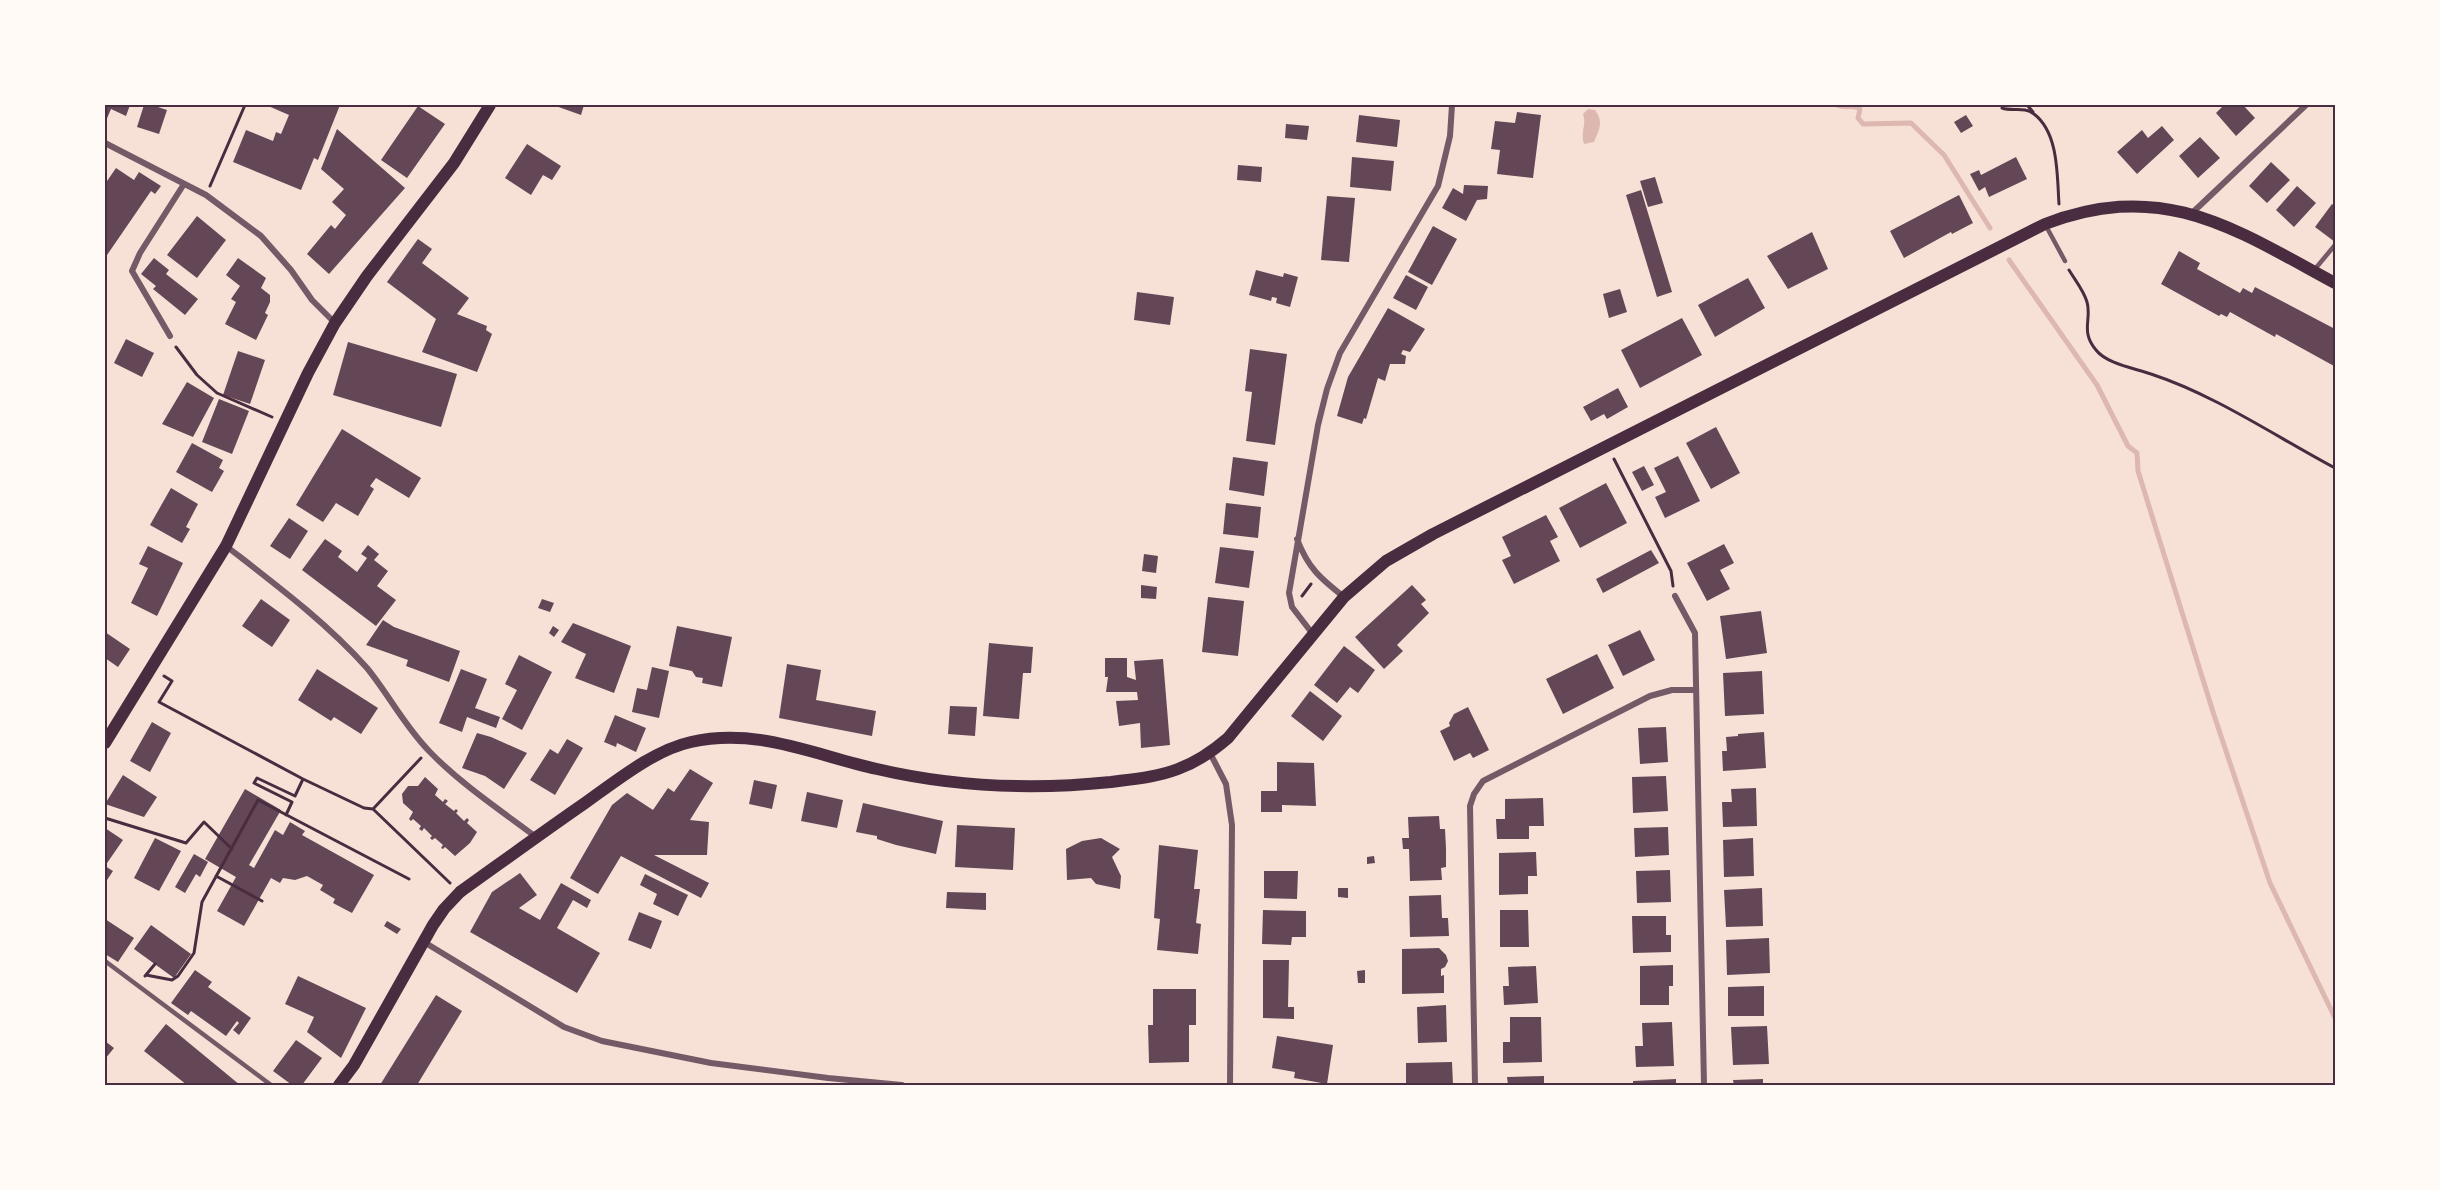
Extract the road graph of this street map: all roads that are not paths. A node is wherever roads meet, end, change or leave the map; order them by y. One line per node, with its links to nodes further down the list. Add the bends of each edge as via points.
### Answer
1 (490, 105): 12 (main road, via 454,163)
2 (1452, 105): 14 (street, via 1450,136 1438,186 1333,371 1318,425)
3 (2306, 105): 6 (street)
4 (105, 143): 5 (street)
5 (184, 184): 12 (street, via 206,195 261,236); 13 (street, via 132,271)
6 (2191, 214): 7 (main road, via 2162,207 2120,205); 10 (main road, via 2218,222)
7 (2045, 224): 9 (lane); 17 (main road, via 1433,534 1386,561)
8 (2335, 245): 10 (lane)
9 (2065, 261)
10 (2313, 271): 11 (main road)
11 (2335, 283)
12 (335, 323): 15 (main road)
13 (170, 336)
14 (1297, 539): 17 (street, via 1305,560); 18 (street, via 1289,593 1292,607)
15 (226, 546): 20 (main road); 22 (street, via 334,634 368,669 429,751)
16 (1675, 596): 19 (street, via 1695,633)
17 (1344, 597): 18 (main road)
18 (1312, 633): 21 (main road, via 1235,729)
19 (1696, 690): 29 (street, via 1672,690 1650,696 1483,781 1474,794 1470,806); 30 (street)
20 (105, 743)
21 (1210, 753): 22 (main road, via 1178,769 1146,778 1050,787 935,780 762,738 725,737 689,742 656,757); 28 (street, via 1226,784 1232,825)
22 (536, 837): 23 (main road, via 460,892 444,909)
23 (424, 942): 26 (main road); 27 (street, via 564,1027 602,1041 735,1066)
24 (105, 961): 25 (lane)
25 (271, 1085)
26 (339, 1085)
27 (902, 1085)
28 (1230, 1085)
29 (1475, 1085)
30 (1704, 1085)

